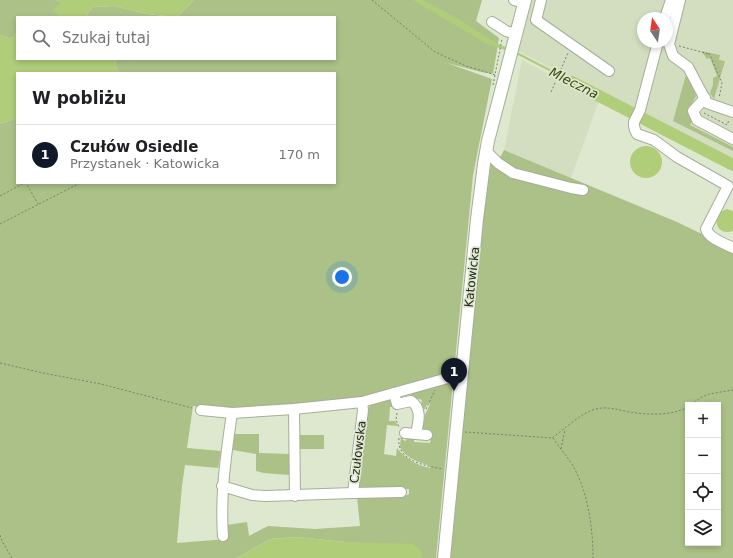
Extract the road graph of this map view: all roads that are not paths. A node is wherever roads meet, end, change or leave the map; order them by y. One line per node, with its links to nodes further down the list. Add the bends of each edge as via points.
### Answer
1 (541, 0): 9 (street, via 536,20)
2 (671, 0): 5 (street)
3 (680, 0): 10 (street, via 669,44 673,56 688,67)
4 (521, 1): 7 (main road, Katowicka)
5 (667, 12)
6 (492, 22): 7 (street, via 506,31)
7 (510, 39): 13 (main road, Katowicka, via 509,59)
8 (656, 48): 15 (street, via 634,126 638,134 662,145 677,157 728,186 706,229 713,238)
9 (609, 71)
10 (705, 98): 11 (street, via 707,103); 12 (street, via 693,111 698,120)
11 (731, 115)
12 (733, 139)
13 (486, 151): 14 (street, via 513,173); 16 (main road, Katowicka)
14 (583, 190)
15 (733, 248)
16 (462, 374): 17 (street, Czułowska); 30 (main road, Katowicka)
17 (394, 393): 18 (street, Czułowska); 23 (street, via 397,404 411,401 418,409)
18 (362, 402): 20 (street, Czułowska); 27 (street, Czułowska)
19 (201, 410): 21 (street, Czułowska)
20 (294, 410): 21 (street, Czułowska); 28 (street)
21 (232, 413): 25 (street)
22 (401, 434): 23 (street)
23 (416, 434): 24 (street)
24 (427, 435)
25 (222, 486): 28 (street, Czułowska, via 252,495); 29 (street)
26 (401, 492): 27 (street)
27 (353, 493): 28 (street, Czułowska)
28 (295, 496)
29 (223, 536)
30 (444, 558)

